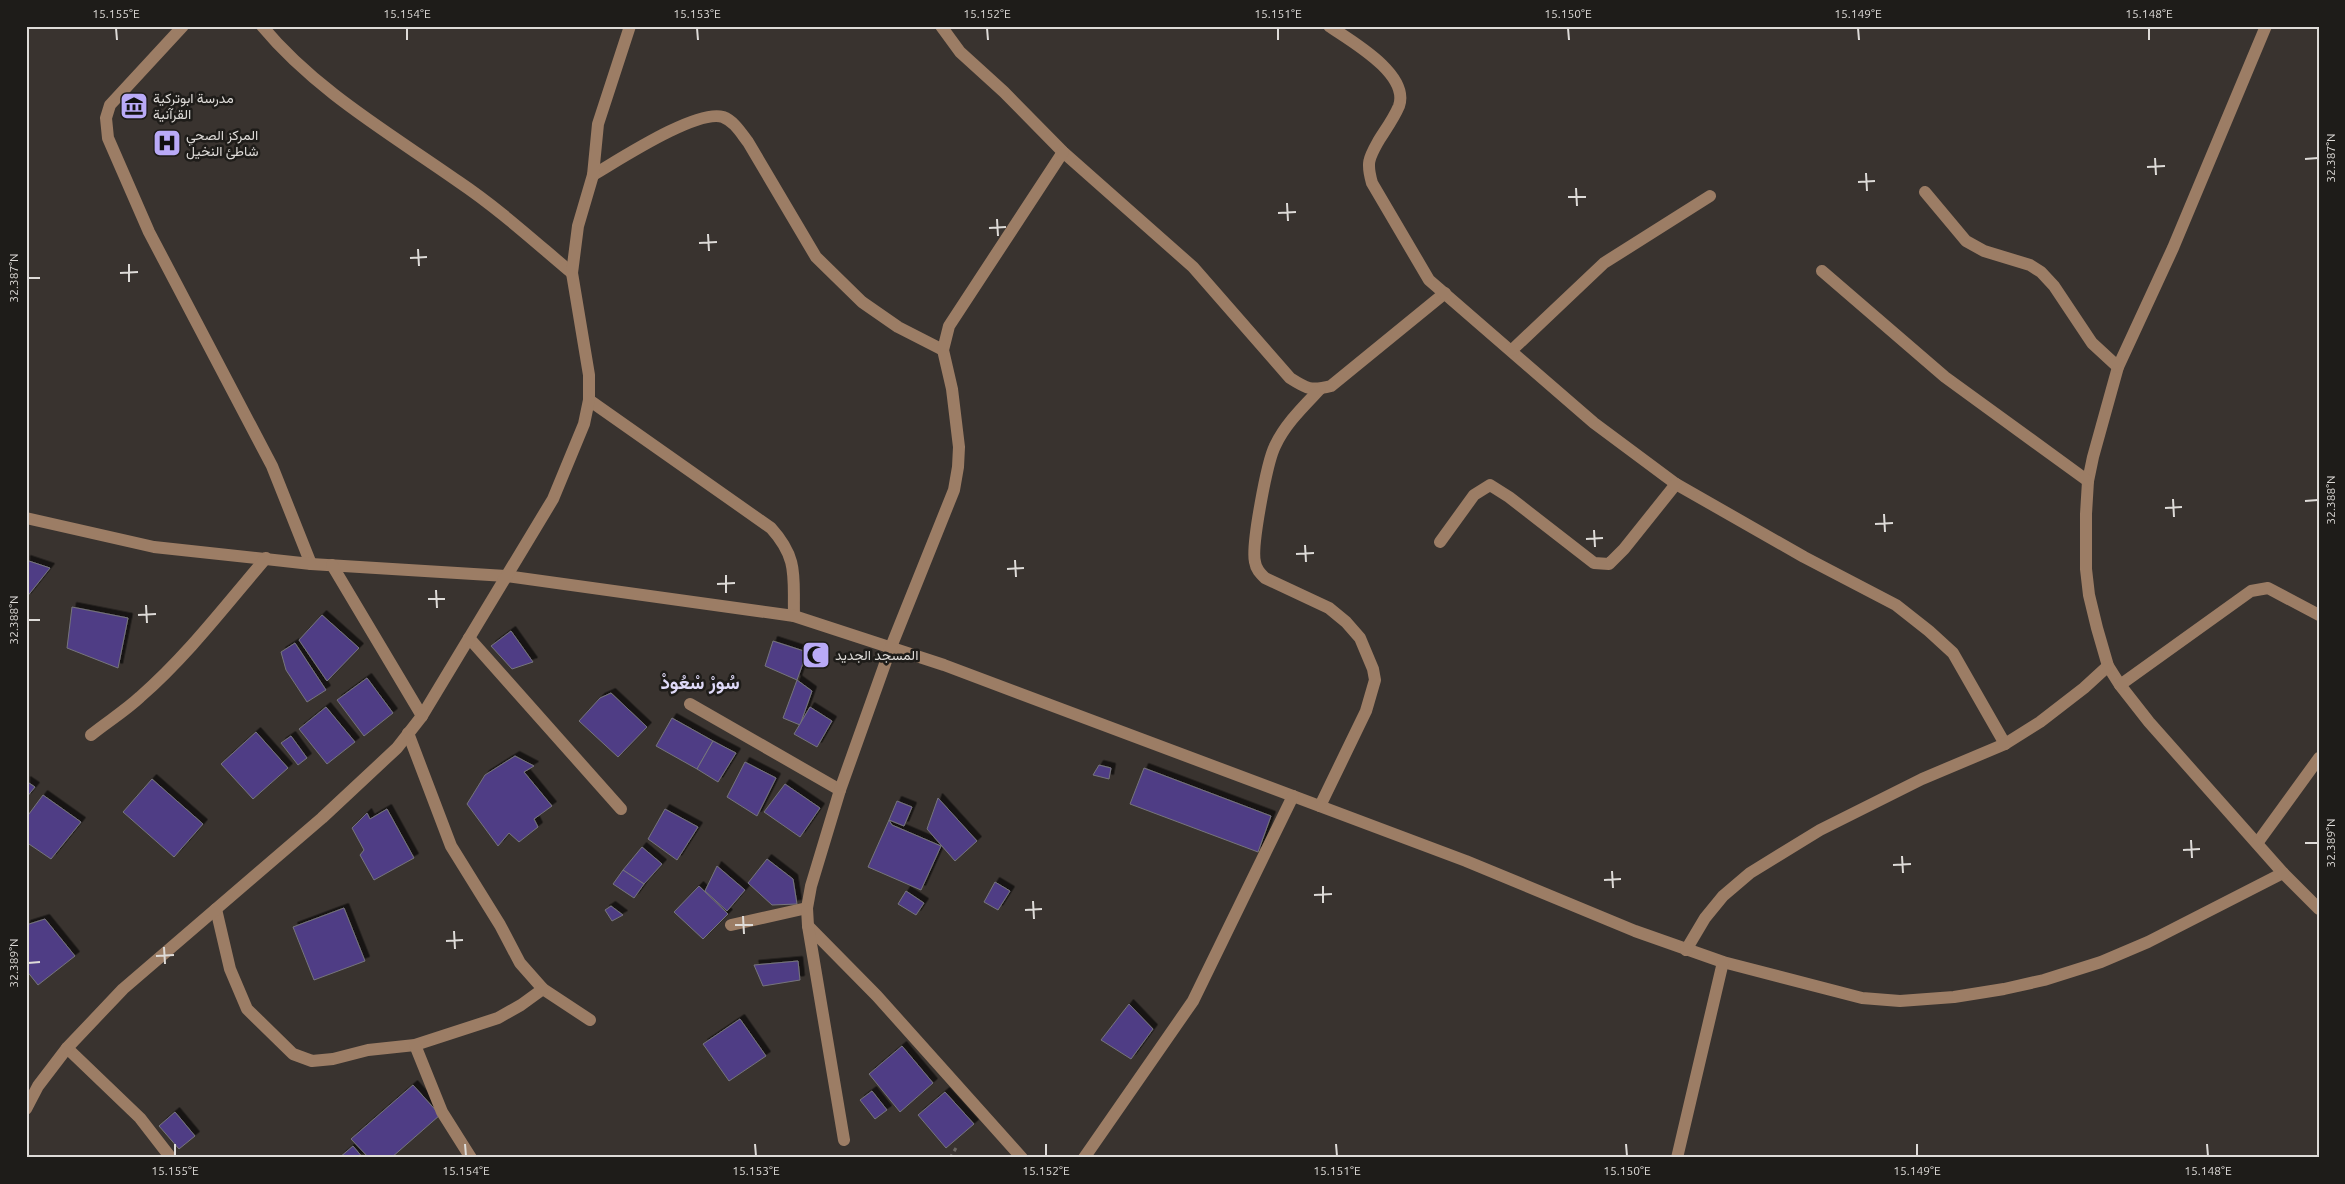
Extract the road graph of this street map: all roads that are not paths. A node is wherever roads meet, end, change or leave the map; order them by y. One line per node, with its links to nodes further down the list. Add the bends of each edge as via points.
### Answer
1 (183, 26): 24 (street, via 110,104 106,118 108,138 149,232 272,466)
2 (262, 26): 12 (street, via 326,88 386,134 460,182)
3 (630, 26): 8 (street, via 598,124)
4 (941, 26): 7 (street, via 960,52)
5 (1329, 26): 13 (street, via 1371,54 1394,78 1400,91 1399,105 1368,159 1368,170 1372,183 1429,280)
6 (2266, 26): 16 (street, via 2173,248)
7 (1063, 152): 14 (street, via 949,326); 17 (street, via 1193,267 1290,378 1305,388)
8 (593, 175): 12 (street, via 578,226); 14 (street, via 677,128 707,117 723,117 734,124 748,142 816,257 862,302 898,327)
9 (1925, 192): 16 (street, via 1966,241 2042,272 2092,343)
10 (1710, 196): 15 (street, via 1604,263)
11 (1822, 271): 19 (street, via 1945,377)
12 (572, 273): 18 (street, via 589,375)
13 (1445, 293): 15 (street); 17 (street, via 1332,386)
14 (943, 350): 30 (street, via 952,389 959,447 954,490)
15 (1512, 350): 20 (street, via 1594,423)
16 (2118, 368): 19 (street)
17 (1320, 389): 41 (street, via 1286,427 1274,446 1254,561 1265,578 1329,608 1346,622 1360,638 1373,669 1375,680 1366,711)
18 (590, 400): 26 (street, via 584,424 553,499); 28 (street, via 771,528 785,543 792,562)
19 (2088, 480): 31 (street, via 2086,569 2091,603)
20 (1676, 484): 22 (street, via 1609,564 1594,563 1490,485 1474,495); 37 (street, via 1896,605 1952,653)
21 (26, 518): 23 (street, via 154,547)
22 (1440, 542)
23 (266, 558): 24 (street); 36 (street, via 207,630 170,668 139,698)
24 (311, 564): 25 (street)
25 (332, 565): 26 (street); 34 (street)
26 (506, 576): 28 (street); 29 (street)
27 (2319, 615): 32 (street, via 2268,588 2251,591)
28 (794, 616): 30 (street)
29 (469, 638): 34 (street); 42 (street)
30 (891, 647): 39 (street); 40 (street)
31 (2108, 666): 32 (street); 37 (street, via 2040,722)
32 (2120, 685): 43 (street, via 2149,722)
33 (690, 704): 39 (street)
34 (422, 716): 35 (street)
35 (408, 733): 46 (street, via 397,748 322,818); 52 (street, via 451,846 520,963)
36 (91, 735)
37 (2005, 744): 50 (street, via 1922,779 1820,830 1750,873 1723,896)
38 (2319, 758): 43 (street)
39 (840, 790): 45 (street, via 811,886)
40 (1294, 796): 41 (street); 61 (street, via 1193,1001)
41 (1320, 806): 50 (street)
42 (620, 809)
43 (2258, 842): 44 (street)
44 (2283, 873): 47 (street); 51 (street, via 2101,962 2004,989 1954,997 1900,1001 1862,998)
45 (808, 908): 48 (street); 49 (street)
46 (216, 909): 54 (street, via 230,970 247,1009 293,1054 312,1061 333,1060 368,1050); 55 (street, via 123,989)
47 (2319, 909)
48 (731, 925)
49 (808, 926): 57 (street); 60 (street, via 876,996)
50 (1686, 950): 51 (street)
51 (1722, 962): 62 (street)
52 (543, 989): 53 (street); 54 (street, via 498,1018)
53 (590, 1020)
54 (414, 1045): 59 (street, via 442,1112)
55 (67, 1048): 56 (street, via 38,1086); 58 (street, via 140,1118)
56 (26, 1109)
57 (844, 1140)
58 (171, 1158)
59 (471, 1158)
60 (1022, 1158)
61 (1084, 1158)
62 (1677, 1158)

